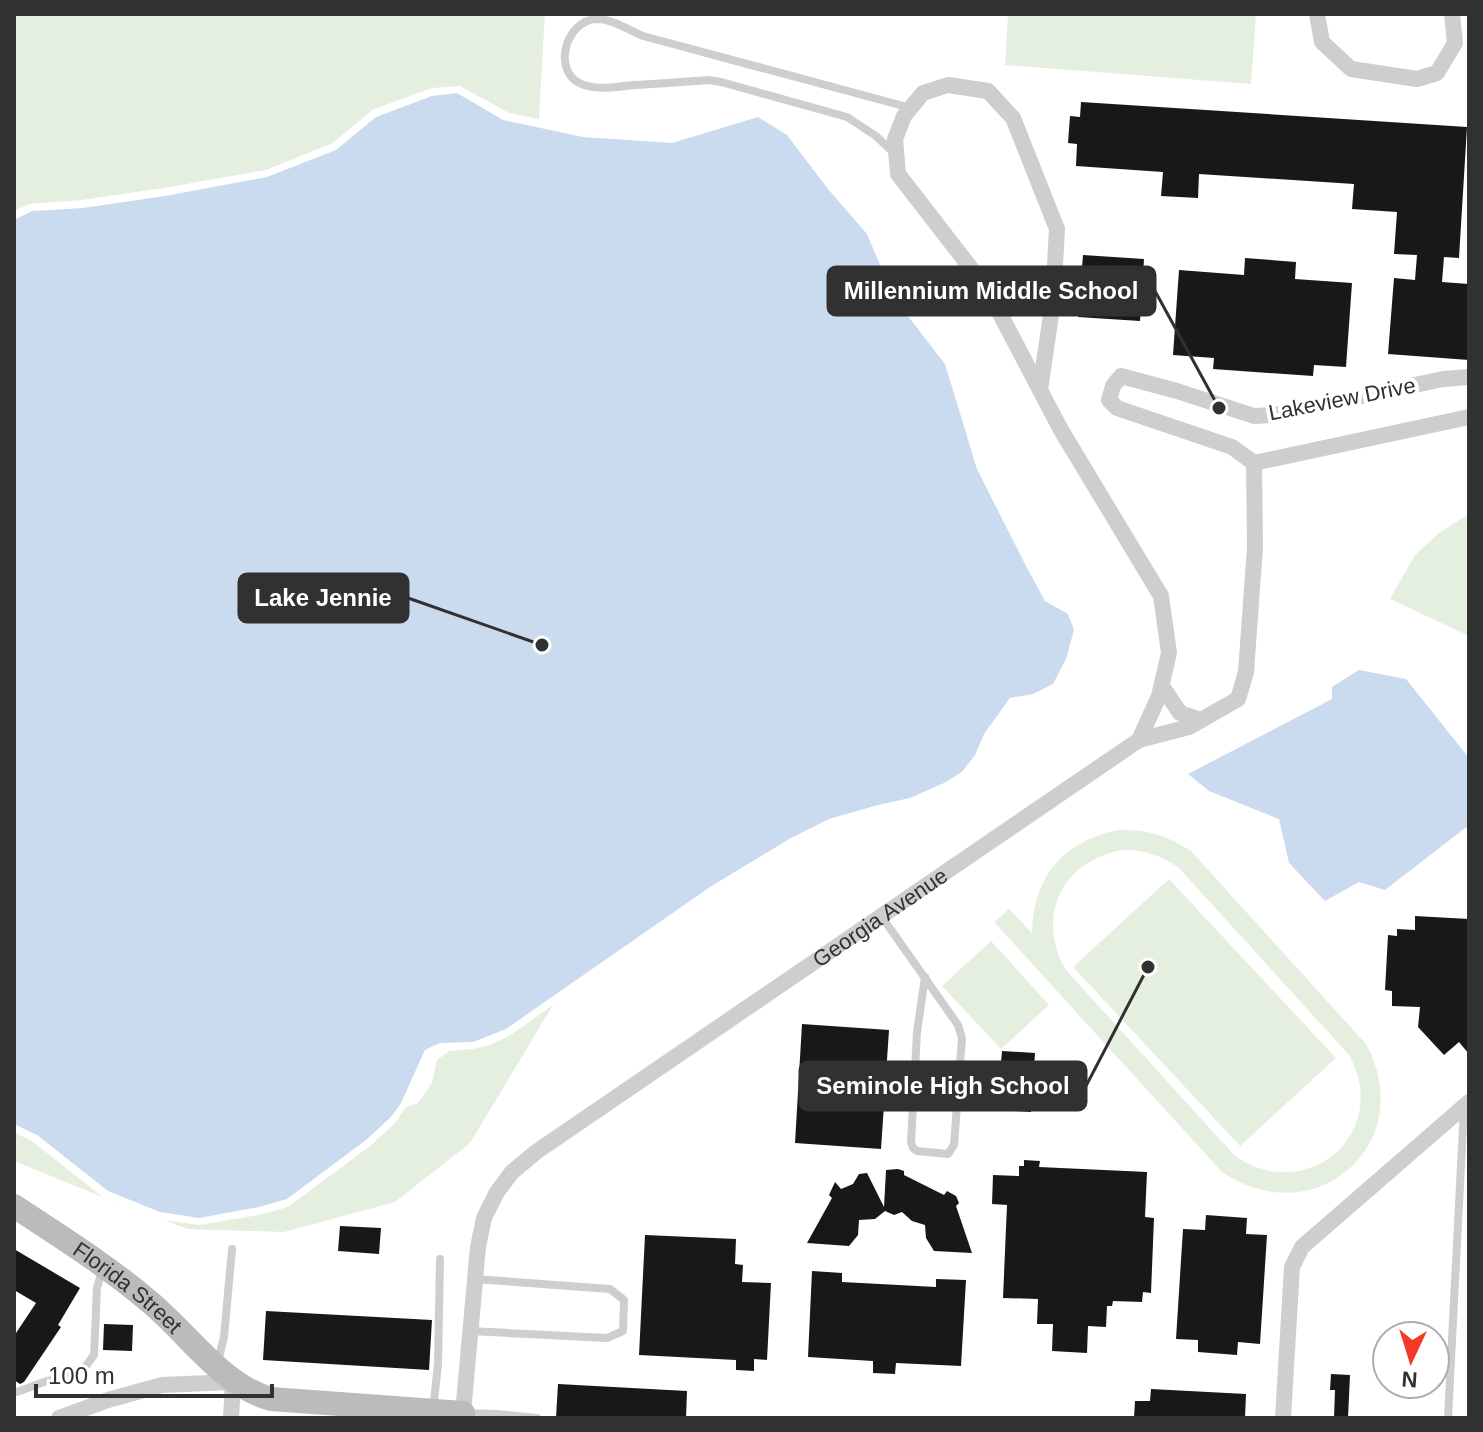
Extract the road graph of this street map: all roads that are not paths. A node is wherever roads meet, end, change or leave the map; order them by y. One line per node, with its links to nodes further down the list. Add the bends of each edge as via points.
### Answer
1 (1317, 14): 2 (street, via 1322,42 1351,69 1417,79 1437,73 1455,43)
2 (1452, 14)
3 (911, 108): 4 (street, via 895,139); 4 (lane, via 643,36 601,19 575,29 566,47 566,68 581,85 721,82 847,117); 6 (street, via 923,93 948,85 988,91 1013,118 1057,229)
4 (897, 155): 6 (street, via 898,174 987,289)
5 (1469, 377): 8 (street, Lakeview Drive, via 1254,416 1121,376 1113,386 1109,400 1117,408 1232,447)
6 (1040, 390): 9 (street, via 1161,596 1169,653)
7 (1469, 417): 8 (street, Lakeview Drive)
8 (1254, 463): 10 (street, via 1255,547 1246,672 1238,699)
9 (1162, 686): 10 (street, via 1180,713); 11 (street)
10 (1201, 720): 11 (street)
11 (1139, 740): 12 (street, Georgia Avenue)
12 (881, 916): 13 (lane); 19 (street, Georgia Avenue, via 512,1172 484,1218)
13 (925, 977): 13 (lane, via 962,1038 954,1145 948,1154 917,1151 911,1142)
14 (1467, 1104): 29 (street, via 1302,1247 1292,1267); 30 (lane)
15 (14, 1206): 18 (street, Florida Street)
16 (232, 1249): 21 (lane)
17 (440, 1259): 24 (lane)
18 (103, 1266): 21 (street, Florida Street, via 151,1303); 22 (lane, via 91,1361)
19 (475, 1279): 20 (street, Georgia Avenue); 20 (lane, via 610,1289 624,1300 623,1331 607,1338)
20 (470, 1331): 25 (street, Georgia Avenue)
21 (225, 1374): 23 (street, Florida Street, via 271,1399); 26 (street, via 162,1385); 27 (street)
22 (14, 1393)
23 (345, 1410): 24 (street, Florida Street)
24 (433, 1411): 25 (street, Florida Street)
25 (463, 1416): 28 (lane)
26 (59, 1418)
27 (231, 1418)
28 (537, 1418)
29 (1283, 1418)
30 (1448, 1418)

